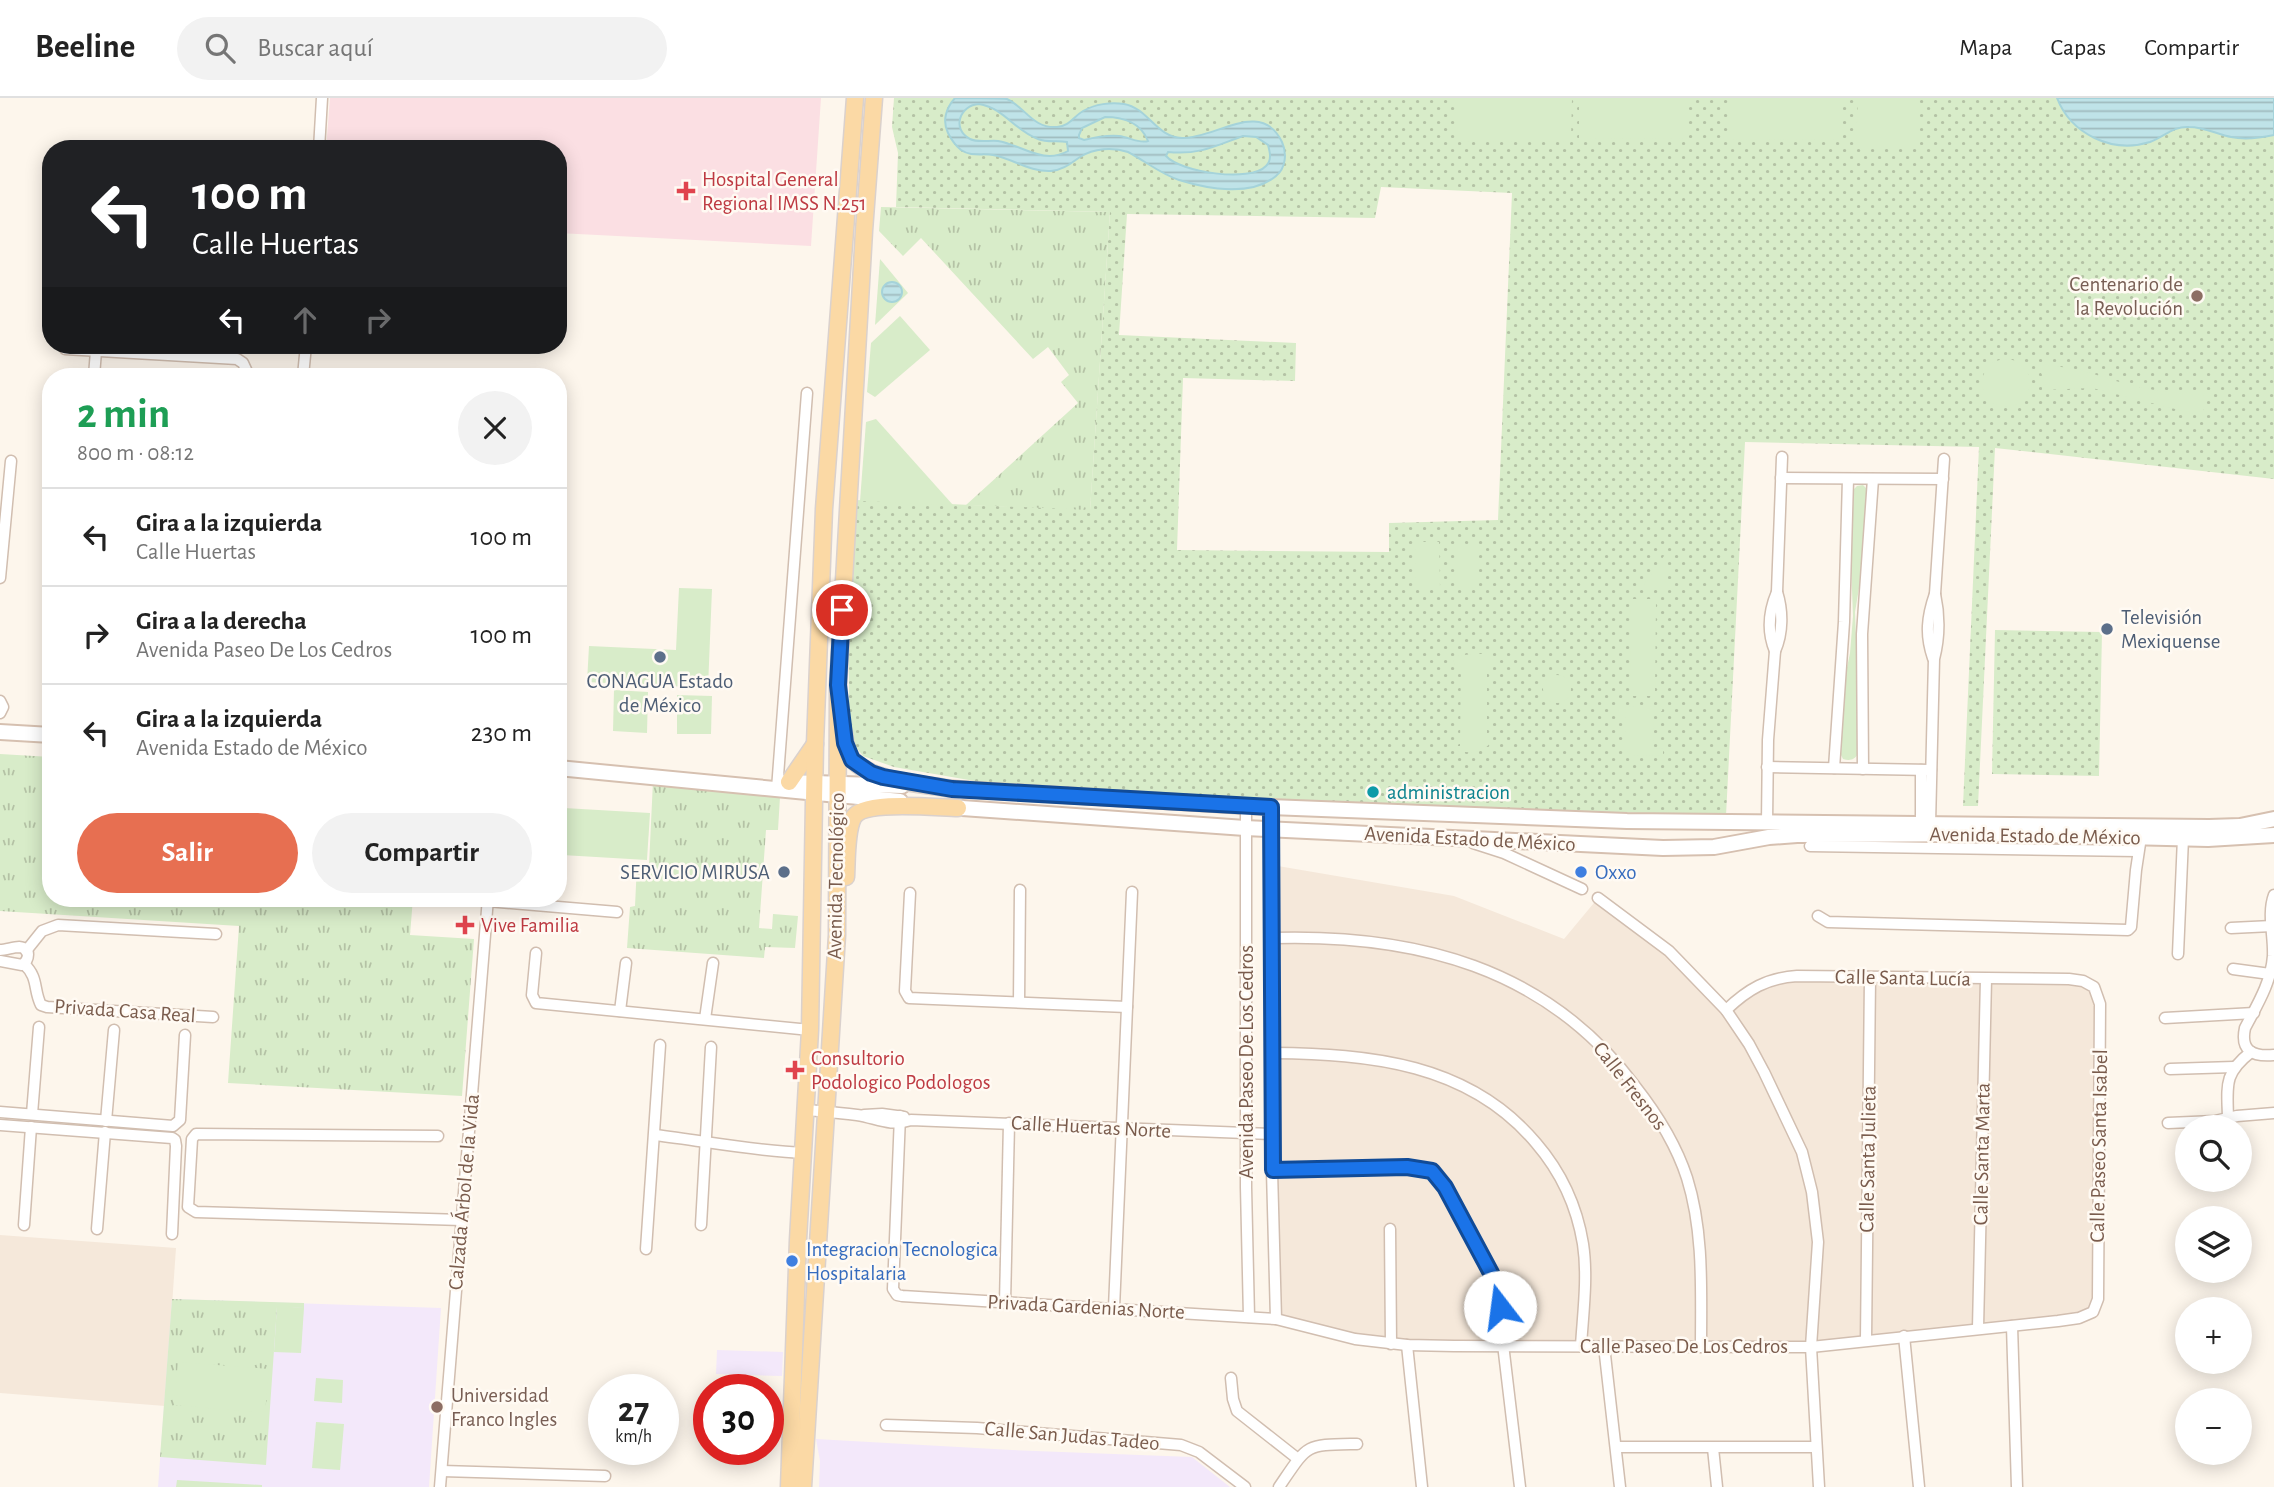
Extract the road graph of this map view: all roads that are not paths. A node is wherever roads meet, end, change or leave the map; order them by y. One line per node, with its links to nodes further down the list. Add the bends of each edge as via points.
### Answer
1 (322, 98): 4 (street)
2 (855, 98): 23 (main road, Avenida Tecnológico, via 824,496)
3 (874, 98): 16 (main road, Avenida Tecnológico)
4 (320, 140)
5 (149, 354): 6 (street, via 237,359)
6 (246, 368)
7 (807, 393): 29 (street)
8 (1782, 457): 11 (street)
9 (1944, 459): 14 (street)
10 (11, 461): 15 (street)
11 (1781, 478): 12 (street); 24 (street, via 1777,592 1781,625)
12 (1847, 479): 13 (street); 25 (street)
13 (1873, 479): 14 (street); 27 (street, via 1862,634)
14 (1943, 480): 28 (street, via 1935,594 1939,642)
15 (0, 578)
16 (838, 685): 31 (main road, Avenida Tecnológico); 32 (main road, via 845,743 852,760 883,777)
17 (0, 701): 18 (street)
18 (0, 713)
19 (0, 732): 20 (main road)
20 (42, 734)
21 (0, 741): 22 (main road)
22 (42, 743)
23 (815, 744): 29 (main road); 30 (main road, Avenida Tecnológico)
24 (1767, 767): 25 (street); 39 (street)
25 (1834, 768): 27 (street)
26 (567, 769): 29 (main road, Avenida Estado de México)
27 (1863, 769): 28 (street)
28 (1926, 770): 40 (street)
29 (781, 784): 30 (main road, Avenida Estado de México)
30 (815, 788): 31 (main road, Avenida Estado de México); 88 (main road, Avenida Tecnológico)
31 (837, 788): 32 (main road, Avenida Estado de México); 35 (main road, Avenida Estado de México); 63 (main road, Avenida Tecnológico)
32 (952, 789): 33 (main road, Avenida Estado de México)
33 (1246, 806): 34 (main road, Avenida Estado de México); 41 (street, Avenida Paseo De Los Cedros)
34 (1271, 807): 36 (main road, Avenida Estado de México); 42 (street, Avenida Paseo De Los Cedros)
35 (958, 808): 41 (main road, Avenida Estado de México); 63 (main road, via 876,806 856,814)
36 (1349, 810): 37 (main road, Avenida Estado de México); 43 (main road)
37 (1374, 812): 39 (main road, Avenida Estado de México); 44 (main road, via 1368,819)
38 (2274, 818): 40 (main road, Avenida Estado de México, via 2209,827)
39 (1767, 823): 40 (main road, Avenida Estado de México)
40 (1926, 824)
41 (1245, 828): 42 (main road, Avenida Estado de México); 113 (street, Avenida Paseo De Los Cedros)
42 (1270, 830): 43 (main road, Avenida Estado de México); 64 (street, Avenida Paseo De Los Cedros)
43 (1343, 833): 44 (main road, Avenida Estado de México)
44 (1368, 834): 47 (main road, Avenida Estado de México)
45 (2274, 835): 46 (main road, Avenida Estado de México)
46 (2183, 838): 48 (main road, Avenida Estado de México); 68 (street)
47 (1458, 839): 48 (main road, Avenida Estado de México, via 1663,848 1714,847 1797,835 1997,834); 50 (street, via 1504,853)
48 (2139, 844): 49 (street); 59 (street, via 2128,930 1828,922)
49 (1810, 846)
50 (1582, 889)
51 (1020, 890): 78 (street)
52 (1132, 892): 79 (street)
53 (910, 893): 78 (street, via 908,998)
54 (2274, 895): 60 (street)
55 (1598, 898): 81 (street, via 1669,951)
56 (487, 907): 120 (street, Calzada Árbol de la Vida)
57 (567, 907): 58 (street)
58 (617, 912)
59 (1818, 916)
60 (2272, 926): 61 (street); 74 (street)
61 (2231, 928)
62 (216, 934): 66 (street, via 58,926 42,932)
63 (837, 935): 98 (main road, Avenida Tecnológico)
64 (1273, 938): 93 (street, Avenida Paseo De Los Cedros); 141 (street, Calle Fresnos, via 1393,945 1460,960 1550,1004 1595,1040 1649,1104 1687,1178 1699,1251)
65 (0, 950): 66 (street, via 18,947)
66 (26, 951): 72 (street)
67 (536, 953): 80 (street, via 532,996 536,1003)
68 (2178, 954)
69 (0, 961): 72 (street)
70 (626, 963): 80 (street)
71 (712, 963): 85 (street)
72 (24, 964): 83 (street, Privada Casa Real, via 34,975 38,1000 47,1007)
73 (2233, 970): 74 (street)
74 (2270, 974): 82 (street)
75 (1870, 978): 76 (street, Calle Santa Lucía); 81 (street, Calle Santa Lucía, via 1774,979 1749,990); 135 (street, Calle Santa Julieta)
76 (1986, 979): 77 (street, Calle Santa Lucía); 133 (street, Calle Santa Marta)
77 (2090, 983): 129 (street, Calle Paseo Santa Isabel, via 2100,1004 2098,1299)
78 (1019, 1002): 79 (street)
79 (1127, 1007): 111 (street)
80 (620, 1010): 85 (street)
81 (1726, 1010): 142 (street, via 1765,1072 1806,1164 1818,1242)
82 (2253, 1013): 84 (street); 92 (street, via 2244,1035)
83 (214, 1017)
84 (2165, 1018)
85 (705, 1019): 88 (street)
86 (39, 1027): 101 (street)
87 (114, 1030): 105 (street)
88 (810, 1030): 97 (main road, Avenida Tecnológico)
89 (184, 1035): 105 (street, via 177,1124)
90 (660, 1045): 115 (street)
91 (711, 1046): 117 (street)
92 (2251, 1052): 94 (street); 95 (street)
93 (1272, 1053): 114 (street, Avenida Paseo De Los Cedros); 139 (street, via 1364,1057 1410,1067 1465,1086 1507,1112 1550,1159 1576,1215 1584,1270)
94 (2274, 1055)
95 (2234, 1067): 96 (street); 102 (street)
96 (2170, 1069)
97 (806, 1110): 98 (street, Calle Huertas Norte); 118 (main road, Avenida Tecnológico)
98 (825, 1111): 104 (street, Calle Huertas Norte); 154 (main road, Avenida Tecnológico)
99 (0, 1112): 101 (street)
100 (2274, 1113): 103 (street)
101 (32, 1114): 105 (street)
102 (2228, 1115)
103 (2251, 1115)
104 (900, 1119): 106 (street, Calle Huertas Norte); 127 (street, Privada Gardenias Norte, via 897,1295)
105 (106, 1121)
106 (1009, 1123): 111 (street, Calle Huertas Norte); 127 (street)
107 (2168, 1123): 108 (street)
108 (2175, 1123)
109 (0, 1125): 110 (street)
110 (31, 1127): 112 (street); 122 (street)
111 (1121, 1128): 113 (street, Calle Huertas Norte); 128 (street)
112 (105, 1132): 123 (street); 125 (street, via 175,1140)
113 (1247, 1134): 114 (street, Calle Huertas Norte); 130 (street, Avenida Paseo De Los Cedros)
114 (1271, 1134): 119 (street, Avenida Paseo De Los Cedros)
115 (654, 1135): 117 (street); 126 (street)
116 (438, 1136): 120 (street, via 196,1134 191,1139 188,1206 195,1212)
117 (706, 1141): 118 (street); 121 (street)
118 (805, 1153): 153 (main road, Avenida Tecnológico)
119 (1273, 1170): 131 (street, Avenida Paseo De Los Cedros); 138 (street, via 1407,1167 1432,1171 1491,1273)
120 (462, 1220): 150 (street, Calzada Árbol de la Vida)
121 (701, 1224)
122 (24, 1225)
123 (97, 1229)
124 (1390, 1229): 136 (street)
125 (172, 1234)
126 (646, 1249)
127 (1005, 1303): 128 (street, Privada Gardenias Norte)
128 (1114, 1308): 130 (street, Privada Gardenias Norte)
129 (2093, 1312): 132 (street, Calle Paseo De Los Cedros, via 2079,1318)
130 (1249, 1317): 131 (street, Privada Gardenias Norte)
131 (1276, 1319): 136 (street, Calle Paseo De Los Cedros)
132 (2012, 1326): 133 (street, Calle Paseo De Los Cedros); 163 (street)
133 (1978, 1328): 134 (street, Calle Paseo De Los Cedros)
134 (1904, 1336): 135 (street, Calle Paseo De Los Cedros); 162 (street)
135 (1867, 1339): 142 (street, Calle Paseo De Los Cedros)
136 (1391, 1344): 137 (street, Calle Paseo De Los Cedros)
137 (1407, 1345): 138 (street, Calle Paseo De Los Cedros); 157 (street)
138 (1505, 1346): 139 (street, Calle Paseo De Los Cedros); 158 (street)
139 (1581, 1346): 140 (street, Calle Paseo De Los Cedros)
140 (1604, 1346): 141 (street, Calle Paseo De Los Cedros); 146 (street)
141 (1701, 1347): 142 (street, Calle Paseo De Los Cedros)
142 (1811, 1347): 147 (street)
143 (1231, 1378): 149 (street, via 1237,1411)
144 (886, 1425): 155 (street, Calle San Judas Tadeo, via 1181,1445 1199,1452)
145 (1357, 1444): 149 (street, via 1313,1446)
146 (1616, 1447): 148 (street); 159 (street)
147 (1816, 1447): 148 (street); 161 (street)
148 (1713, 1448): 160 (street)
149 (1298, 1459): 156 (street)
150 (442, 1471): 151 (street); 152 (street, Calzada Árbol de la Vida)
151 (605, 1476)
152 (440, 1487)
153 (789, 1487)
154 (803, 1487)
155 (1245, 1487)
156 (1279, 1487)
157 (1422, 1487)
158 (1520, 1487)
159 (1619, 1487)
160 (1717, 1487)
161 (1819, 1487)
162 (1919, 1487)
163 (2017, 1487)

